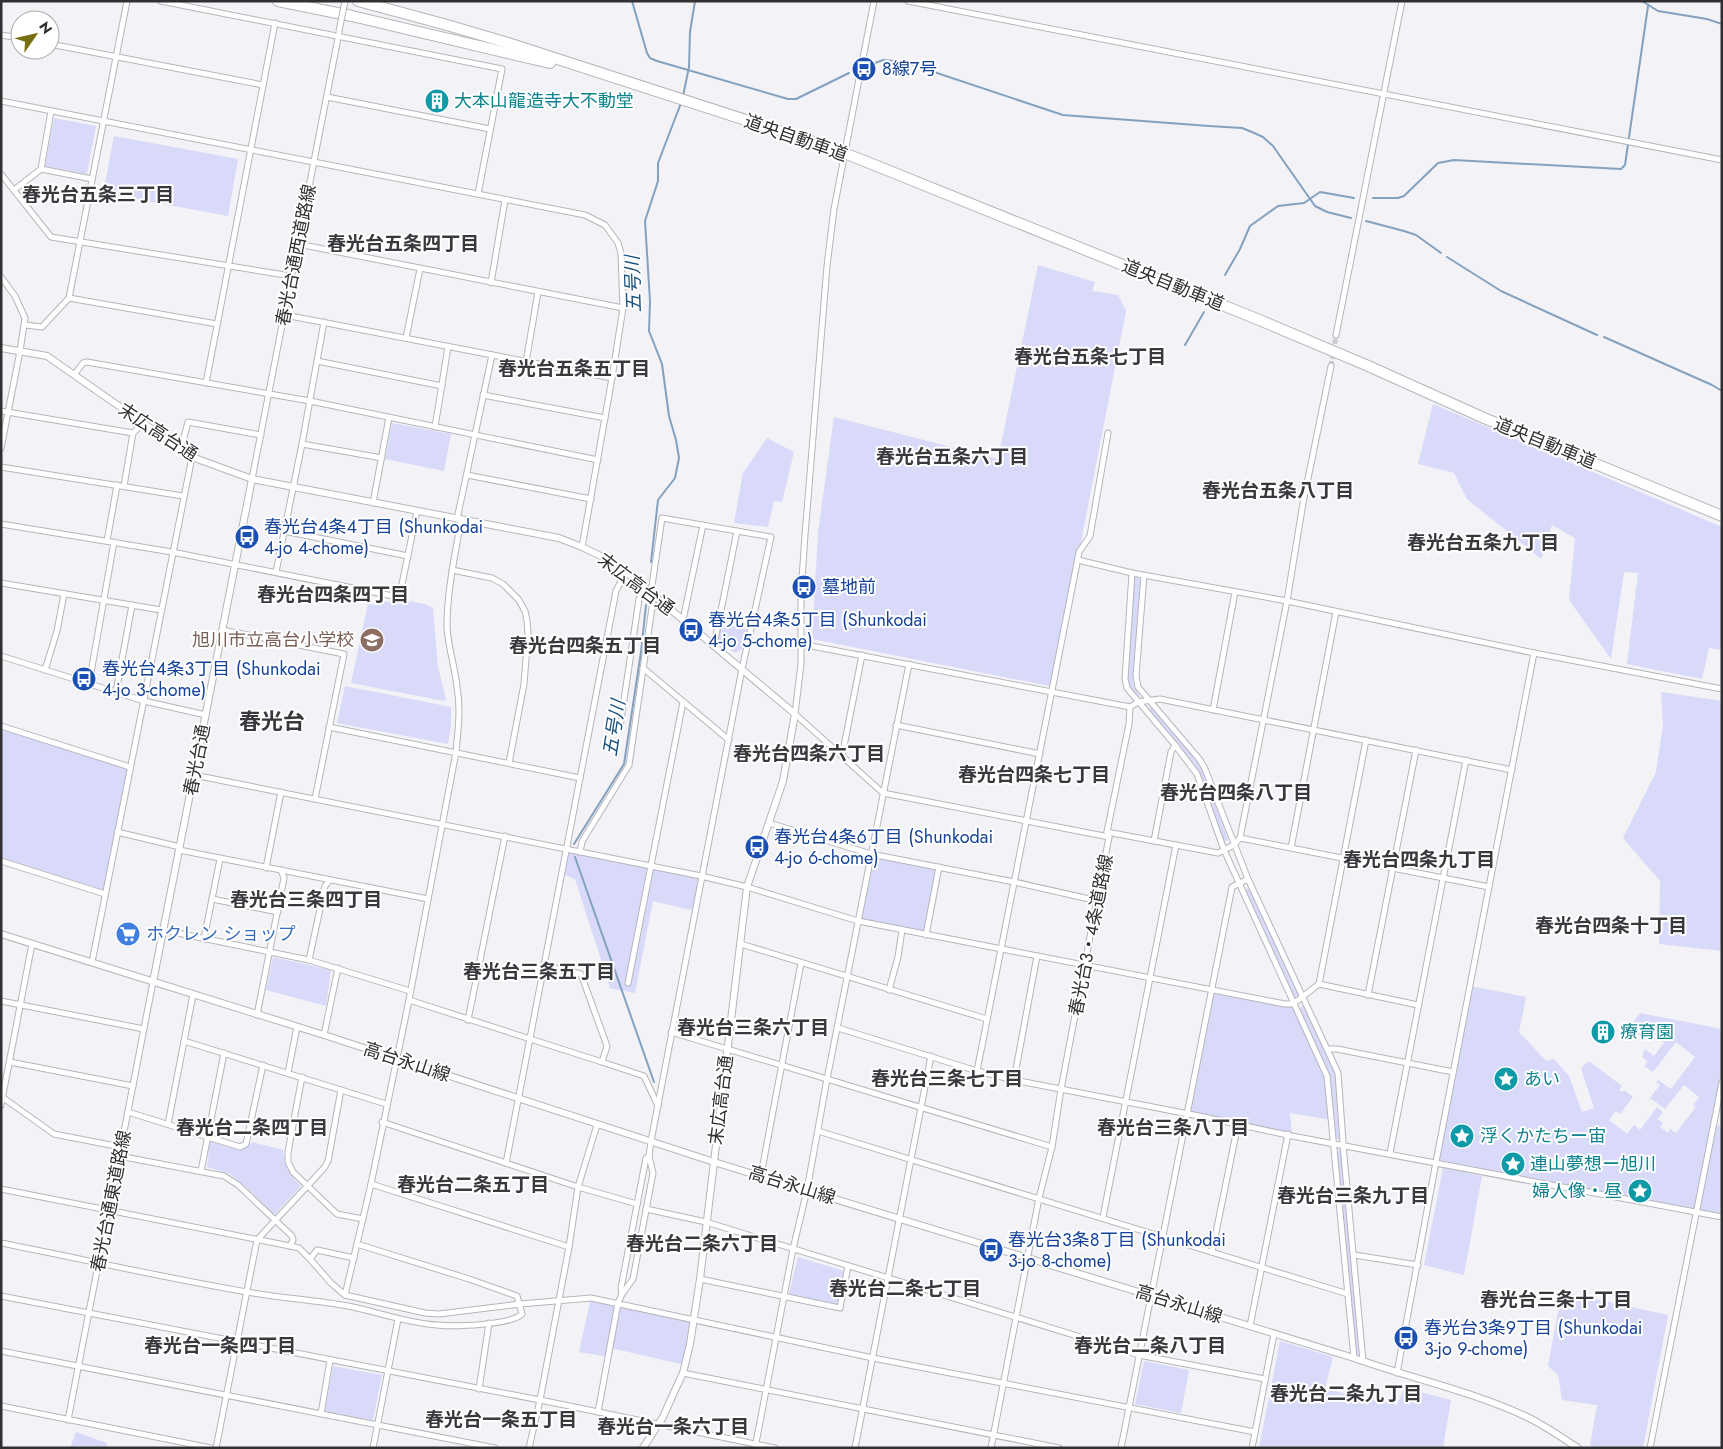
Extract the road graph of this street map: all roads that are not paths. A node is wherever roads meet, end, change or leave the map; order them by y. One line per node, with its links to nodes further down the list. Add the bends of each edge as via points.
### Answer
1 (127, 1): 12 (street)
2 (161, 1): 9 (street)
3 (278, 1): 13 (highway, 道央自動車道)
4 (346, 1): 10 (street, 春光台通西道路線, bridge)
5 (358, 1): 13 (highway, 道央自動車道, via 447,24)
6 (874, 1): 116 (street, via 834,209 805,535)
7 (908, 1): 15 (street)
8 (1402, 1): 15 (street)
9 (275, 23): 10 (street); 14 (street)
10 (339, 33): 16 (street, 春光台通西道路線); 20 (street, via 502,69)
11 (60, 46): 12 (street)
12 (116, 57): 14 (street); 19 (street)
13 (615, 78): 86 (highway, 道央自動車道, bridge, via 867,162 1257,319 1484,418)
14 (263, 85): 21 (street)
15 (1384, 93): 22 (street); 44 (street)
16 (327, 97): 20 (street); 23 (street, 春光台通西道路線)
17 (1, 101): 18 (street)
18 (51, 111): 19 (street); 24 (street)
19 (104, 122): 21 (street); 26 (street)
20 (490, 129): 28 (street)
21 (251, 150): 23 (street); 32 (street)
22 (1722, 160)
23 (314, 162): 28 (street); 31 (street, 春光台通西道路線)
24 (41, 169): 26 (street); 27 (street)
25 (1, 174): 27 (street)
26 (92, 179): 30 (street)
27 (14, 190): 30 (street, via 51,237)
28 (478, 194): 29 (street)
29 (505, 200): 36 (street); 39 (street, via 584,215 605,225 621,253)
30 (80, 241): 32 (street); 38 (street)
31 (298, 244): 33 (street); 34 (street, 春光台通西道路線)
32 (229, 267): 34 (street); 42 (street)
33 (420, 269): 36 (street); 45 (street)
34 (291, 276): 40 (street, 春光台通西道路線)
35 (1, 277): 43 (street, via 15,296)
36 (490, 283): 37 (street)
37 (538, 292): 39 (street); 51 (street)
38 (69, 298): 42 (street); 43 (street, via 42,327)
39 (623, 308): 54 (street)
40 (285, 315): 41 (street); 57 (street, 春光台通西道路線)
41 (324, 322): 45 (street); 50 (street)
42 (217, 324): 55 (street)
43 (25, 325): 48 (street)
44 (1336, 335)
45 (406, 338): 46 (street)
46 (448, 346): 49 (street); 56 (street)
47 (1, 348): 48 (street, 末広高台通)
48 (20, 352): 53 (street, 末広高台通, via 47,356); 61 (street)
49 (492, 355): 51 (street); 58 (street)
50 (317, 361): 56 (street); 59 (street)
51 (526, 362): 54 (street)
52 (1332, 366): 110 (street, via 1303,503)
53 (74, 375): 55 (street, via 87,362); 64 (street, 末広高台通)
54 (612, 378): 63 (street)
55 (206, 383): 57 (street)
56 (442, 386): 65 (street)
57 (268, 394): 59 (street); 68 (street, 春光台通西道路線)
58 (483, 395): 63 (street); 69 (street)
59 (310, 401): 62 (street); 70 (street)
60 (1, 412): 61 (street)
61 (8, 413): 67 (street); 71 (street)
62 (389, 418): 65 (street); 74 (street)
63 (605, 418): 75 (street)
64 (143, 424): 67 (street); 72 (street, 末広高台通)
65 (435, 426): 69 (street)
66 (1108, 433): 97 (street, via 1090,536 1079,552)
67 (134, 434): 80 (street)
68 (261, 435): 72 (street, via 188,422); 78 (street, 春光台通西道路線)
69 (475, 435): 75 (street); 77 (street)
70 (302, 444): 74 (street); 81 (street)
71 (1, 448)
72 (179, 448): 73 (street, 末広高台通)
73 (192, 457): 78 (street, 末広高台通); 82 (street)
74 (382, 458): 84 (street)
75 (598, 460): 83 (street)
76 (1, 467): 79 (street)
77 (467, 475): 83 (street); 87 (street)
78 (252, 479): 81 (street, 末広高台通); 98 (street, 春光台通)
79 (117, 485): 80 (street); 92 (street)
80 (124, 486): 82 (street)
81 (292, 487): 84 (street, 末広高台通); 90 (street)
82 (183, 496): 95 (street)
83 (591, 499): 94 (street)
84 (373, 503): 85 (street, 末広高台通)
85 (417, 511): 87 (street, 末広高台通); 96 (street)
86 (1722, 516)
87 (459, 520): 94 (street, 末広高台通, via 559,538); 99 (street)
88 (1, 524): 92 (street)
89 (703, 525): 91 (street); 107 (street, via 662,518); 114 (street)
90 (284, 531): 96 (street); 100 (street)
91 (737, 531): 117 (street); 123 (street, via 770,537)
92 (107, 541): 93 (street)
93 (114, 542): 95 (street); 109 (street)
94 (582, 547): 101 (street, 末広高台通)
95 (172, 552): 98 (street); 112 (street)
96 (408, 556): 100 (street, via 401,589 393,596)
97 (1078, 560): 102 (street); 127 (street)
98 (235, 564): 100 (street); 115 (street, 春光台通)
99 (452, 570): 147 (street, via 447,628 460,714); 151 (street, via 492,578 503,584 518,599 524,611 528,634 524,684)
100 (276, 572)
101 (626, 572): 105 (street, 末広高台通); 155 (street, via 616,591)
102 (1132, 573): 103 (street); 132 (street, via 1125,679 1127,688)
103 (1144, 575): 106 (street); 130 (street, via 1136,676 1138,687)
104 (1, 583): 108 (street)
105 (645, 587): 107 (street, 末広高台通); 141 (street, via 639,599)
106 (1235, 592): 110 (street); 134 (street)
107 (652, 593): 114 (street, 末広高台通); 122 (street)
108 (64, 594): 109 (street); 124 (street)
109 (104, 600): 111 (street); 125 (street)
110 (1287, 601): 113 (street); 137 (street)
111 (132, 605): 112 (street); 128 (street)
112 (161, 610): 129 (street)
113 (1336, 612): 118 (street); 142 (street)
114 (683, 620): 117 (street, 末広高台通)
115 (222, 630): 136 (street, 春光台通); 140 (street, via 344,654)
116 (801, 644): 119 (street); 135 (street)
117 (714, 645): 123 (street, 末広高台通)
118 (1534, 653): 126 (street); 153 (street)
119 (862, 655): 121 (street); 149 (street)
120 (1, 656): 124 (street)
121 (909, 664): 127 (street); 138 (street)
122 (642, 668): 131 (street); 173 (street, via 629,765 582,842)
123 (742, 669): 135 (street, 末広高台通); 143 (street)
124 (45, 670): 125 (street)
125 (89, 684): 128 (street)
126 (1722, 689)
127 (1051, 691): 133 (street); 148 (street)
128 (116, 692): 129 (street)
129 (144, 701): 136 (street); 152 (street)
130 (1149, 701): 132 (street); 134 (street, via 1160,699); 168 (street, via 1200,760)
131 (683, 702): 143 (street); 178 (street)
132 (1138, 702): 133 (street); 145 (street)
133 (1130, 706): 163 (street)
134 (1213, 710): 137 (street)
135 (795, 714): 149 (street); 160 (street, 末広高台通, via 783,781)
136 (206, 715): 154 (street, 春光台通)
137 (1263, 720): 142 (street); 165 (street)
138 (896, 725): 148 (street); 157 (street)
139 (1, 726): 152 (street)
140 (330, 727): 147 (street); 158 (street)
141 (620, 727)
142 (1314, 730): 144 (street); 169 (street)
143 (729, 740): 183 (street)
144 (1366, 740): 146 (street); 175 (street)
145 (1175, 745): 166 (street); 172 (street, via 1197,774)
146 (1416, 750): 150 (street); 181 (street)
147 (456, 752): 151 (street); 161 (street)
148 (1040, 754): 159 (street)
149 (842, 756): 157 (street)
150 (1466, 760): 153 (street); 184 (street)
151 (509, 763): 155 (street)
152 (130, 767): 162 (street)
153 (1512, 770): 190 (street)
154 (194, 775): 156 (street); 170 (street, 春光台通)
155 (580, 778): 171 (street)
156 (281, 792): 158 (street); 180 (street)
157 (883, 793): 159 (street, 春光台3・4条道路線); 174 (street)
158 (315, 799): 161 (street)
159 (1026, 821): 163 (street, 春光台3・4条道路線); 187 (street)
160 (769, 823): 174 (street); 189 (street, 末広高台通)
161 (443, 824): 164 (street); 193 (street)
162 (117, 832): 170 (street); 191 (street)
163 (1108, 835): 166 (street); 194 (street, 春光台3・4条道路線)
164 (505, 836): 171 (street); 231 (street)
165 (1240, 838): 168 (street); 169 (street)
166 (1154, 841): 167 (street)
167 (1176, 845): 172 (street, via 1218,853); 214 (street)
168 (1234, 845): 172 (street); 185 (street)
169 (1292, 848): 175 (street)
170 (179, 849): 176 (street); 197 (street, 春光台通)
171 (566, 849): 173 (street); 210 (street)
172 (1224, 850): 188 (street)
173 (580, 852): 178 (street)
174 (871, 854): 179 (street); 196 (street)
175 (1342, 858): 181 (street); 217 (street)
176 (220, 859): 180 (street); 192 (street)
177 (1, 861): 191 (street)
178 (651, 866): 183 (street); 216 (street)
179 (939, 867): 187 (street); 200 (street)
180 (266, 868): 182 (street)
181 (1393, 868): 184 (street); 222 (street)
182 (281, 870): 186 (street); 195 (street, via 284,878)
183 (701, 876): 189 (street); 235 (street)
184 (1444, 878): 190 (street); 228 (street)
185 (1248, 879): 188 (street); 223 (street)
186 (330, 880): 193 (street); 207 (street)
187 (1014, 882): 194 (street); 204 (street)
188 (1239, 884): 219 (street, via 1232,887); 227 (street)
189 (748, 887): 196 (street); 203 (street, 末広高台通)
190 (1489, 887): 250 (street)
191 (105, 894): 208 (street)
192 (212, 899): 195 (street); 201 (street)
193 (428, 899): 220 (street)
194 (1098, 900): 211 (street, 春光台3・4条道路線)
195 (278, 912): 205 (street)
196 (858, 921): 198 (street); 213 (street)
197 (163, 930): 201 (street); 215 (street, 春光台通)
198 (902, 930): 200 (street); 218 (street)
199 (1, 934): 202 (street, 高台永山線)
200 (926, 935): 204 (street)
201 (204, 939): 205 (street)
202 (32, 944): 208 (street, 高台永山線); 226 (street)
203 (740, 944): 209 (street); 239 (street, 末広高台通)
204 (1001, 949): 206 (street); 230 (street)
205 (269, 951): 207 (street); 229 (street)
206 (1037, 956): 211 (street); 254 (street)
207 (309, 960): 212 (street)
208 (92, 962): 215 (street, 高台永山線)
209 (801, 962): 213 (street); 248 (street)
210 (545, 966): 237 (street); 245 (street, via 581,974 607,1046)
211 (1085, 966): 214 (street); 257 (street, 春光台3・4条道路線)
212 (338, 968): 220 (street); 236 (street)
213 (847, 977): 218 (street); 233 (street)
214 (1149, 978): 219 (street); 261 (street)
215 (153, 982): 221 (street, 高台永山線); 234 (street, 春光台通東道路線)
216 (628, 983)
217 (1320, 984): 222 (street); 223 (street)
218 (889, 990): 230 (street)
219 (1211, 990): 227 (street); 267 (street)
220 (410, 991): 224 (street)
221 (193, 995): 229 (street, 高台永山線); 238 (street)
222 (1368, 995): 228 (street)
223 (1303, 998): 227 (street); 240 (street)
224 (409, 1000): 231 (street); 243 (street)
225 (1, 1001): 226 (street)
226 (21, 1004): 234 (street); 244 (street)
227 (1293, 1004): 276 (street, via 1327,1076)
228 (1418, 1005): 246 (street)
229 (257, 1015): 232 (street, 高台永山線)
230 (987, 1019): 249 (street)
231 (468, 1020): 237 (street)
232 (297, 1027): 236 (street, 高台永山線); 251 (street)
233 (838, 1028): 242 (street); 253 (street)
234 (144, 1029): 256 (street, 春光台通東道路線)
235 (671, 1032): 239 (street); 264 (street)
236 (324, 1035): 243 (street, 高台永山線)
237 (530, 1040): 245 (street); 260 (street)
238 (184, 1041): 241 (street); 269 (street)
239 (727, 1048): 248 (street); 284 (street, 末広高台通)
240 (1328, 1049): 246 (street); 277 (street, via 1338,1073)
241 (224, 1053): 247 (street); 274 (street)
242 (931, 1056): 249 (street); 265 (street)
243 (396, 1059): 260 (street, 高台永山線); 262 (street)
244 (10, 1062): 256 (street); 259 (street)
245 (602, 1062): 264 (street, via 644,1076)
246 (1407, 1064): 250 (street); 280 (street)
247 (263, 1065): 251 (street); 274 (street, via 246,1144 240,1147)
248 (780, 1066): 253 (street); 288 (street)
249 (977, 1071): 254 (street)
250 (1453, 1072): 285 (street)
251 (288, 1073): 252 (street)
252 (302, 1077): 258 (street); 290 (street, via 288,1162)
253 (827, 1079): 265 (street); 272 (street)
254 (1014, 1080): 257 (street)
255 (1722, 1082): 298 (street)
256 (133, 1086): 266 (street, 春光台通東道路線)
257 (1061, 1089): 261 (street); 279 (street, 春光台3・4条道路線)
258 (341, 1090): 262 (street); 290 (street, via 328,1161)
259 (2, 1098): 263 (street); 278 (street, via 54,1134)
260 (519, 1099): 271 (street, 高台永山線); 286 (street)
261 (1126, 1102): 267 (street); 301 (street)
262 (386, 1104): 268 (street)
263 (1, 1105)
264 (658, 1106): 275 (street)
265 (921, 1109): 279 (street); 283 (street)
266 (128, 1112): 269 (street); 278 (street, 春光台通東道路線)
267 (1186, 1113): 270 (street); 305 (street)
268 (382, 1122): 286 (street); 289 (street)
269 (168, 1124): 274 (street)
270 (1238, 1124): 273 (street); 312 (street)
271 (597, 1125): 275 (street, 高台永山線); 291 (street)
272 (818, 1131): 283 (street); 293 (street)
273 (1288, 1134): 276 (street); 320 (street)
274 (208, 1137): 287 (street)
275 (651, 1141): 282 (street); 284 (street, 高台永山線)
276 (1333, 1142): 277 (street); 325 (street)
277 (1343, 1144): 280 (street); 313 (street)
278 (121, 1147): 281 (street, 春光台通東道路線)
279 (1052, 1147): 294 (street, 春光台3・4条道路線)
280 (1390, 1153): 285 (street)
281 (120, 1156): 287 (street); 297 (street, 春光台通東道路線)
282 (649, 1156): 295 (street); 296 (street, via 653,1173)
283 (912, 1160): 294 (street); 300 (street)
284 (714, 1162): 288 (street, 高台永山線); 304 (street, 末広高台通)
285 (1436, 1162): 298 (street); 318 (street)
286 (506, 1163): 291 (street)
287 (200, 1171): 303 (street, via 224,1176 238,1185)
288 (761, 1175): 293 (street, 高台永山線)
289 (371, 1184): 302 (street); 310 (street)
290 (307, 1187): 302 (street, via 337,1214); 303 (street)
291 (578, 1187): 295 (street); 310 (street)
292 (1, 1188): 297 (street)
293 (807, 1190): 300 (street, 高台永山線); 311 (street)
294 (1039, 1198): 301 (street); 315 (street, 春光台3・4条道路線)
295 (637, 1204): 324 (street)
296 (646, 1209): 304 (street); 324 (street, via 632,1280)
297 (108, 1211): 306 (street); 317 (street, 春光台通東道路線)
298 (1696, 1212): 299 (street); 382 (street)
299 (1722, 1217)
300 (900, 1218): 315 (street, 高台永山線); 321 (street)
301 (1103, 1218): 305 (street)
302 (363, 1219): 308 (street)
303 (275, 1220): 306 (street); 309 (street, via 292,1236)
304 (706, 1222): 311 (street); 322 (street, 末広高台通)
305 (1163, 1236): 312 (street); 327 (street)
306 (257, 1240): 309 (street); 323 (street)
307 (1, 1243): 317 (street)
308 (357, 1244): 314 (street); 332 (street, via 517,1296)
309 (290, 1246): 316 (street, via 299,1248)
310 (569, 1247): 330 (street)
311 (793, 1249): 319 (street); 329 (street)
312 (1212, 1252): 320 (street)
313 (1354, 1255): 318 (street); 347 (street)
314 (354, 1258): 316 (street, via 317,1250); 326 (street)
315 (1028, 1258): 327 (street, 高台永山線); 334 (street, 春光台3・4条道路線)
316 (310, 1259): 326 (street)
317 (98, 1262): 323 (street); 333 (street, 春光台通東道路線)
318 (1418, 1265): 351 (street)
319 (848, 1266): 321 (street); 329 (street, via 840,1308)
320 (1262, 1267): 325 (street); 338 (street)
321 (889, 1278): 334 (street); 344 (street)
322 (700, 1279): 329 (street); 336 (street, 末広高台通)
323 (247, 1292): 335 (street, via 349,1306); 341 (street)
324 (622, 1294): 331 (street)
325 (1348, 1294): 345 (street)
326 (345, 1295): 332 (street, via 439,1314)
327 (1151, 1295): 338 (street, 高台永山線); 343 (street)
328 (1, 1296): 333 (street)
329 (785, 1296): 340 (street)
330 (559, 1300): 331 (street, via 591,1298); 332 (street); 357 (street)
331 (618, 1303): 336 (street); 361 (street)
332 (520, 1304): 337 (street, via 522,1314 518,1318)
333 (88, 1313): 341 (street); 348 (street, 春光台通東道路線)
334 (1016, 1318): 343 (street); 353 (street, 春光台3・4条道路線)
335 (398, 1319): 337 (street, via 435,1325); 349 (street)
336 (694, 1320): 340 (street); 350 (street, 末広高台通)
337 (489, 1323): 354 (street)
338 (1250, 1326): 339 (street, 高台永山線)
339 (1274, 1334): 345 (street, 高台永山線); 352 (street)
340 (777, 1338): 344 (street); 355 (street)
341 (237, 1343): 346 (street); 356 (street)
342 (1, 1350): 348 (street)
343 (1139, 1355): 352 (street); 359 (street)
344 (873, 1358): 353 (street); 360 (street)
345 (1354, 1358): 347 (street, 高台永山線)
346 (330, 1360): 349 (street); 362 (street)
347 (1363, 1361): 351 (street, 高台永山線)
348 (78, 1366): 356 (street); 363 (street, 春光台通東道路線)
349 (388, 1371): 354 (street); 365 (street)
350 (683, 1373): 355 (street); 364 (street, 末広高台通)
351 (1397, 1373): 381 (street, 高台永山線, via 1519,1414)
352 (1265, 1379): 366 (street)
353 (1004, 1383): 359 (street); 367 (street, 春光台3・4条道路線)
354 (478, 1389): 357 (street)
355 (767, 1390): 360 (street); 368 (street)
356 (227, 1396): 362 (street); 370 (street)
357 (540, 1400): 361 (street); 373 (street)
358 (1, 1406): 363 (street)
359 (1129, 1408): 366 (street); 379 (street)
360 (864, 1410): 367 (street); 376 (street)
361 (598, 1412): 364 (street)
362 (321, 1414): 365 (street)
363 (68, 1420): 369 (street)
364 (659, 1424): 368 (street); 374 (street, 末広高台通)
365 (378, 1425): 371 (street); 372 (street)
366 (1255, 1432): 380 (street)
367 (993, 1435): 377 (street, 春光台3・4条道路線); 378 (street)
368 (756, 1446): 375 (street)
369 (210, 1448)
370 (216, 1448)
371 (373, 1448)
372 (495, 1448)
373 (529, 1448)
374 (643, 1448)
375 (775, 1448)
376 (855, 1448)
377 (991, 1448)
378 (1058, 1448)
379 (1121, 1448)
380 (1252, 1448)
381 (1578, 1448)
382 (1650, 1448)

